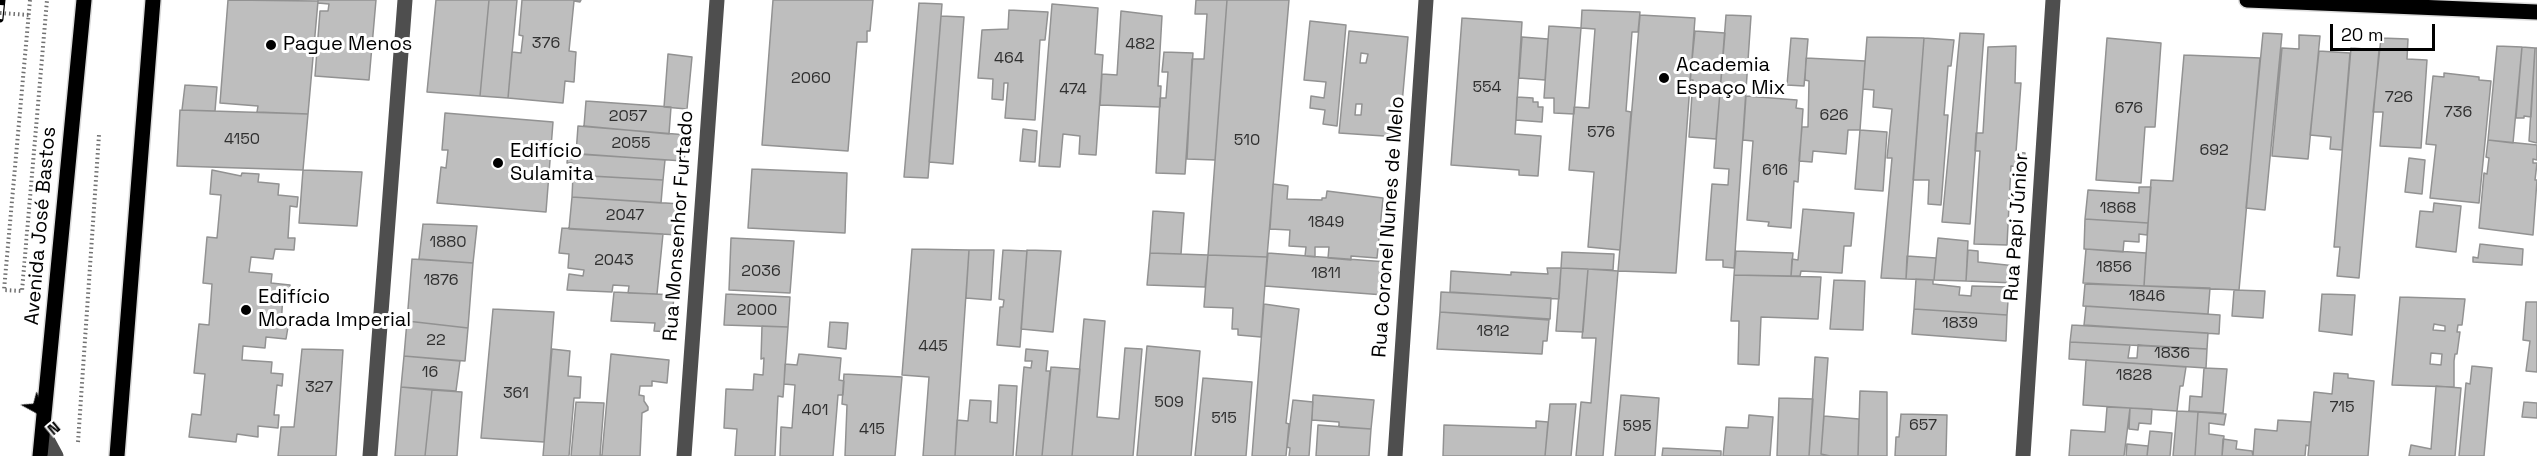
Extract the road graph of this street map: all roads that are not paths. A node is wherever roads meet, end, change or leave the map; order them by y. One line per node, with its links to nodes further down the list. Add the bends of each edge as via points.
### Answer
1 (84, 0): 9 (main road, Avenida José Bastos)
2 (153, 0): 12 (main road)
3 (405, 0): 13 (street)
4 (717, 0): 14 (street, Rua Monsenhor Furtado)
5 (1426, 0): 15 (street, Rua Coronel Nunes de Melo)
6 (2054, 0): 16 (street, Rua Papi Júnior)
7 (2247, 0): 8 (main road)
8 (2537, 12)
9 (43, 432): 10 (main road, Avenida José Bastos); 11 (street)
10 (40, 456)
11 (56, 456)
12 (117, 456)
13 (369, 456)
14 (684, 456)
15 (1395, 456)
16 (2023, 456)

